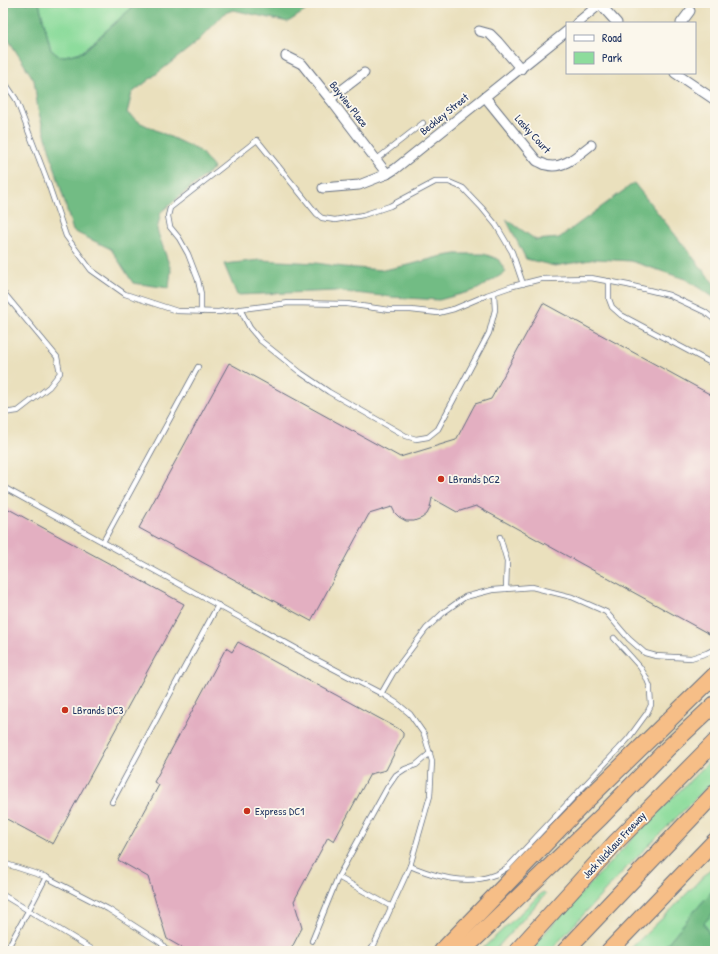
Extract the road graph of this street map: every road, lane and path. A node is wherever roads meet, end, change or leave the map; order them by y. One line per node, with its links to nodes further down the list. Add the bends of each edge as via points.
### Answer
1 (600, 4): 3 (street); 4 (street)
2 (690, 11): 5 (street)
3 (578, 22)
4 (616, 22)
5 (682, 22)
6 (478, 31): 9 (street, via 490,34)
7 (566, 32): 9 (street, Beckley Street)
8 (286, 56): 14 (street, Bayview Place, via 302,64)
9 (521, 69): 13 (street, Beckley Street)
10 (364, 73): 14 (street)
11 (676, 74): 15 (street)
12 (3, 80): 26 (lane, via 16,99 66,236 91,270 125,294 177,311)
13 (485, 97): 17 (street, Lasky Court, via 537,161 556,166 568,162); 19 (street, Beckley Street)
14 (330, 99): 18 (street, Bayview Place)
15 (715, 100)
16 (423, 123): 18 (lane)
17 (591, 146)
18 (377, 159): 19 (street, Bayview Place)
19 (387, 174): 20 (street, Beckley Street, via 359,185)
20 (323, 188)
21 (609, 281): 22 (lane, via 591,278 541,279); 27 (lane, via 669,295 706,312); 28 (lane, via 612,308)
22 (523, 284): 24 (lane); 26 (lane, via 512,252 496,225 463,188 449,182 435,182 390,206 363,215 335,220 322,218 257,140 170,208 170,227 188,254 198,280)
23 (3, 292): 30 (lane, via 57,357 60,373 49,387 18,411)
24 (494, 293): 25 (lane, via 438,313 347,304 289,303); 25 (lane, via 495,310 489,333 438,429 428,437 416,439 406,436 301,374 261,341 250,328)
25 (240, 309): 26 (lane)
26 (201, 312)
27 (715, 320)
28 (715, 365)
29 (198, 367): 33 (lane)
30 (3, 413)
31 (3, 487): 33 (lane)
32 (500, 537): 34 (lane, via 507,561)
33 (103, 542): 35 (lane)
34 (506, 589): 37 (lane, via 532,587 572,597 606,612 645,653 691,658); 39 (lane, via 465,597 444,612 426,629 392,673)
35 (218, 605): 39 (lane); 44 (lane)
36 (614, 638): 48 (lane, via 640,667 650,687 651,704 628,739 508,867 478,880 452,879)
37 (715, 649)
38 (715, 675): 60 (highway, via 587,800)
39 (381, 694): 42 (lane, via 410,714 424,734)
40 (715, 704): 61 (highway)
41 (715, 742): 62 (highway, Jack Nicklaus Freeway, via 616,842)
42 (430, 753): 48 (lane, via 430,796); 50 (lane, via 416,765 396,775)
43 (715, 793): 63 (highway)
44 (112, 802)
45 (715, 841): 51 (highway)
46 (715, 849): 51 (highway)
47 (3, 863): 49 (lane)
48 (410, 866): 53 (lane)
49 (46, 877): 54 (lane); 58 (lane, via 108,909 162,943)
50 (338, 877): 53 (lane); 55 (lane)
51 (669, 889): 64 (highway)
52 (3, 895): 54 (lane)
53 (392, 907): 59 (lane)
54 (28, 910): 56 (lane); 57 (lane)
55 (312, 941)
56 (6, 951)
57 (95, 951)
58 (165, 951)
59 (370, 951)
60 (442, 951)
61 (462, 951)
62 (517, 951)
63 (565, 951)
64 (609, 951)

